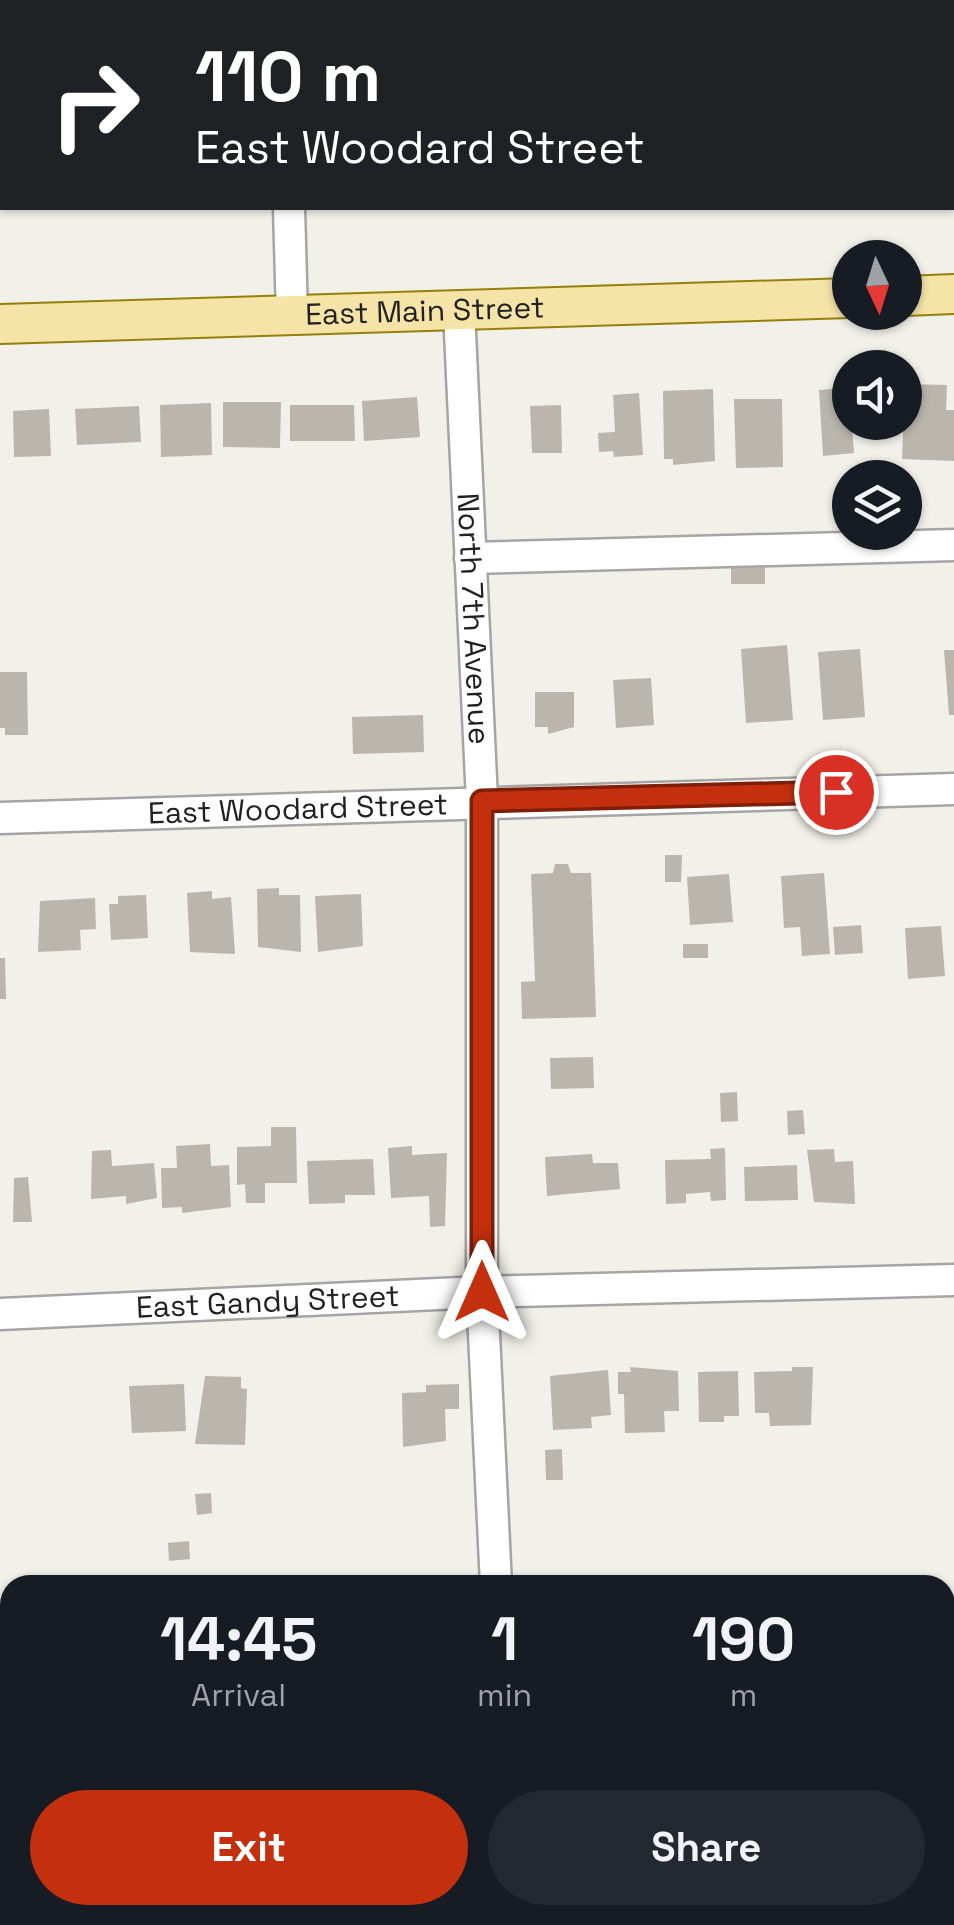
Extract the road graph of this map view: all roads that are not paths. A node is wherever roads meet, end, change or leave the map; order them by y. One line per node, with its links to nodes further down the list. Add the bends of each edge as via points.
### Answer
1 (289, 210): 6 (street)
2 (954, 294): 3 (main road)
3 (922, 295)
4 (832, 299): 5 (main road, East Main Street)
5 (459, 312): 6 (main road, East Main Street); 9 (street, North 7th Avenue)
6 (292, 316): 7 (main road, East Main Street)
7 (0, 324)
8 (954, 544): 9 (street)
9 (470, 558): 11 (street, North 7th Avenue)
10 (954, 790): 11 (street, East Woodard Street)
11 (482, 801): 12 (street, East Woodard Street); 14 (street, North 7th Avenue)
12 (0, 818)
13 (954, 1280): 14 (street, East Gandy Street)
14 (482, 1292): 15 (street, East Gandy Street); 16 (street, North 7th Avenue)
15 (0, 1314)
16 (496, 1575)

